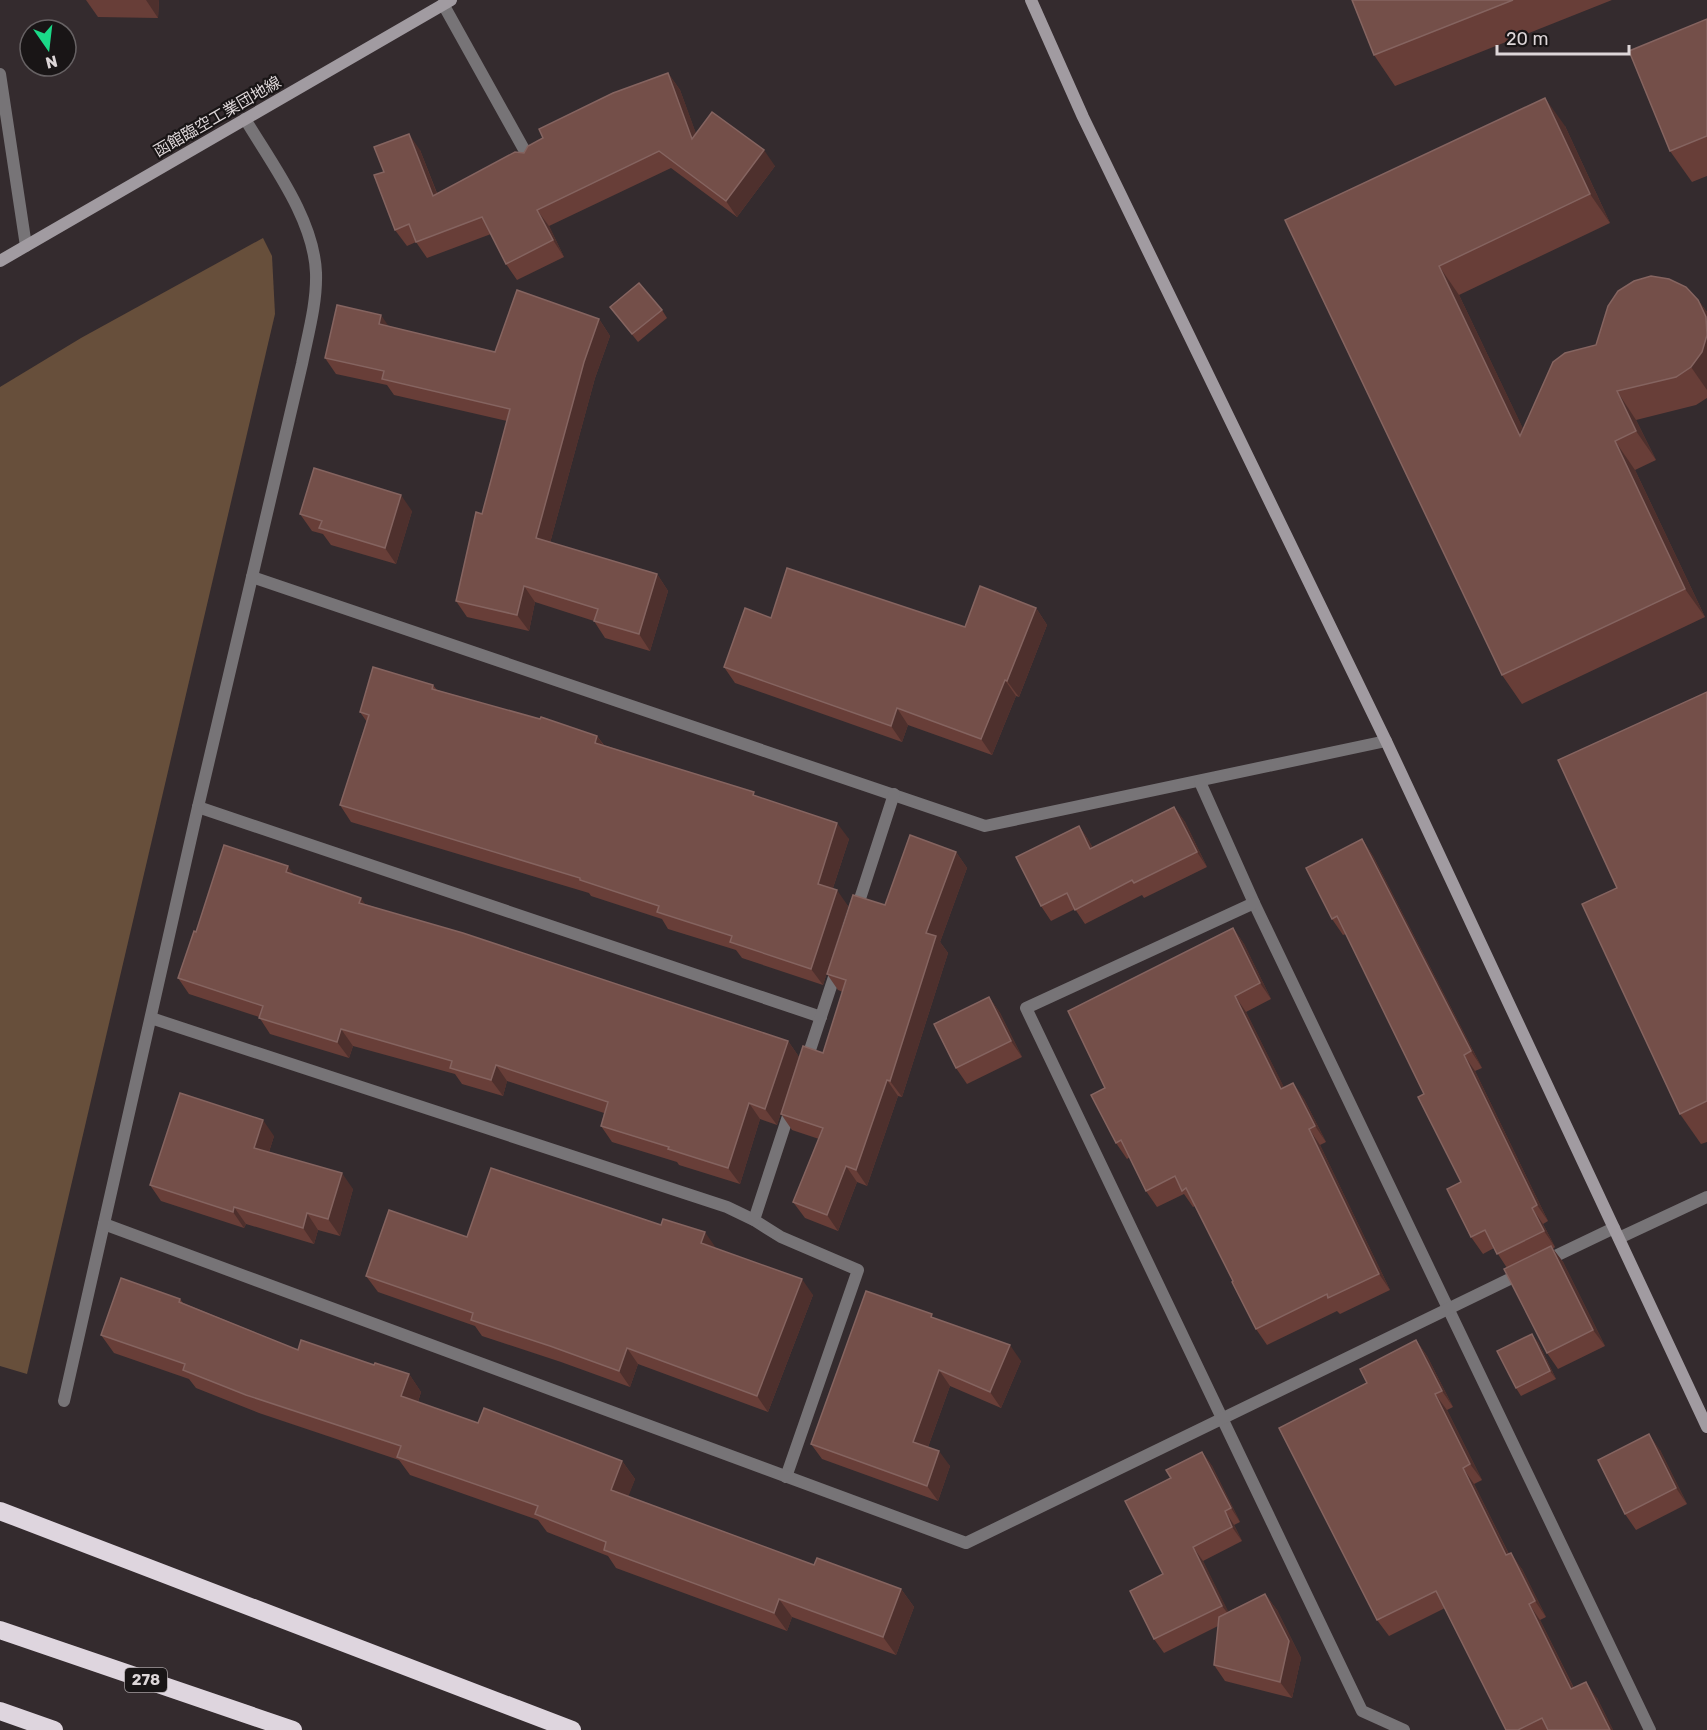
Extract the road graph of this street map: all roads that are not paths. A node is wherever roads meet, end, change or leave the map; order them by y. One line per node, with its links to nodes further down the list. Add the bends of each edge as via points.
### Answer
1 (1031, 0): 9 (street, via 1083,117)
2 (447, 2): 4 (street, 函館臨空工業団地線); 5 (street)
3 (0, 74): 6 (street)
4 (245, 119): 6 (street, 函館臨空工業団地線); 8 (street, via 294,201 309,237 316,272 302,364)
5 (531, 162)
6 (26, 246): 7 (street, 函館臨空工業団地線)
7 (0, 261)
8 (252, 577): 11 (street); 12 (street)
9 (1386, 741): 10 (street); 23 (street)
10 (1200, 782): 11 (street, via 985,826); 13 (street)
11 (894, 794): 14 (street)
12 (198, 807): 16 (street); 17 (street)
13 (1254, 903): 24 (street); 26 (street, via 1026,1008)
14 (850, 928)
15 (839, 961): 16 (street)
16 (821, 1017): 18 (street)
17 (151, 1018): 21 (street, via 727,1207); 22 (street)
18 (802, 1073)
19 (795, 1096): 21 (street)
20 (1707, 1197): 23 (street)
21 (754, 1220): 28 (street, via 781,1237 858,1269)
22 (104, 1224): 25 (street); 28 (street)
23 (1617, 1233): 24 (street); 27 (street)
24 (1449, 1309): 26 (street); 36 (street)
25 (64, 1401)
26 (1222, 1419): 28 (street, via 966,1543); 35 (street, via 1362,1711)
27 (1707, 1427)
28 (786, 1477)
29 (0, 1512): 34 (highway)
30 (0, 1630): 33 (highway, 278)
31 (0, 1711): 32 (highway)
32 (54, 1730)
33 (293, 1730)
34 (572, 1730)
35 (1404, 1730)
36 (1650, 1730)

